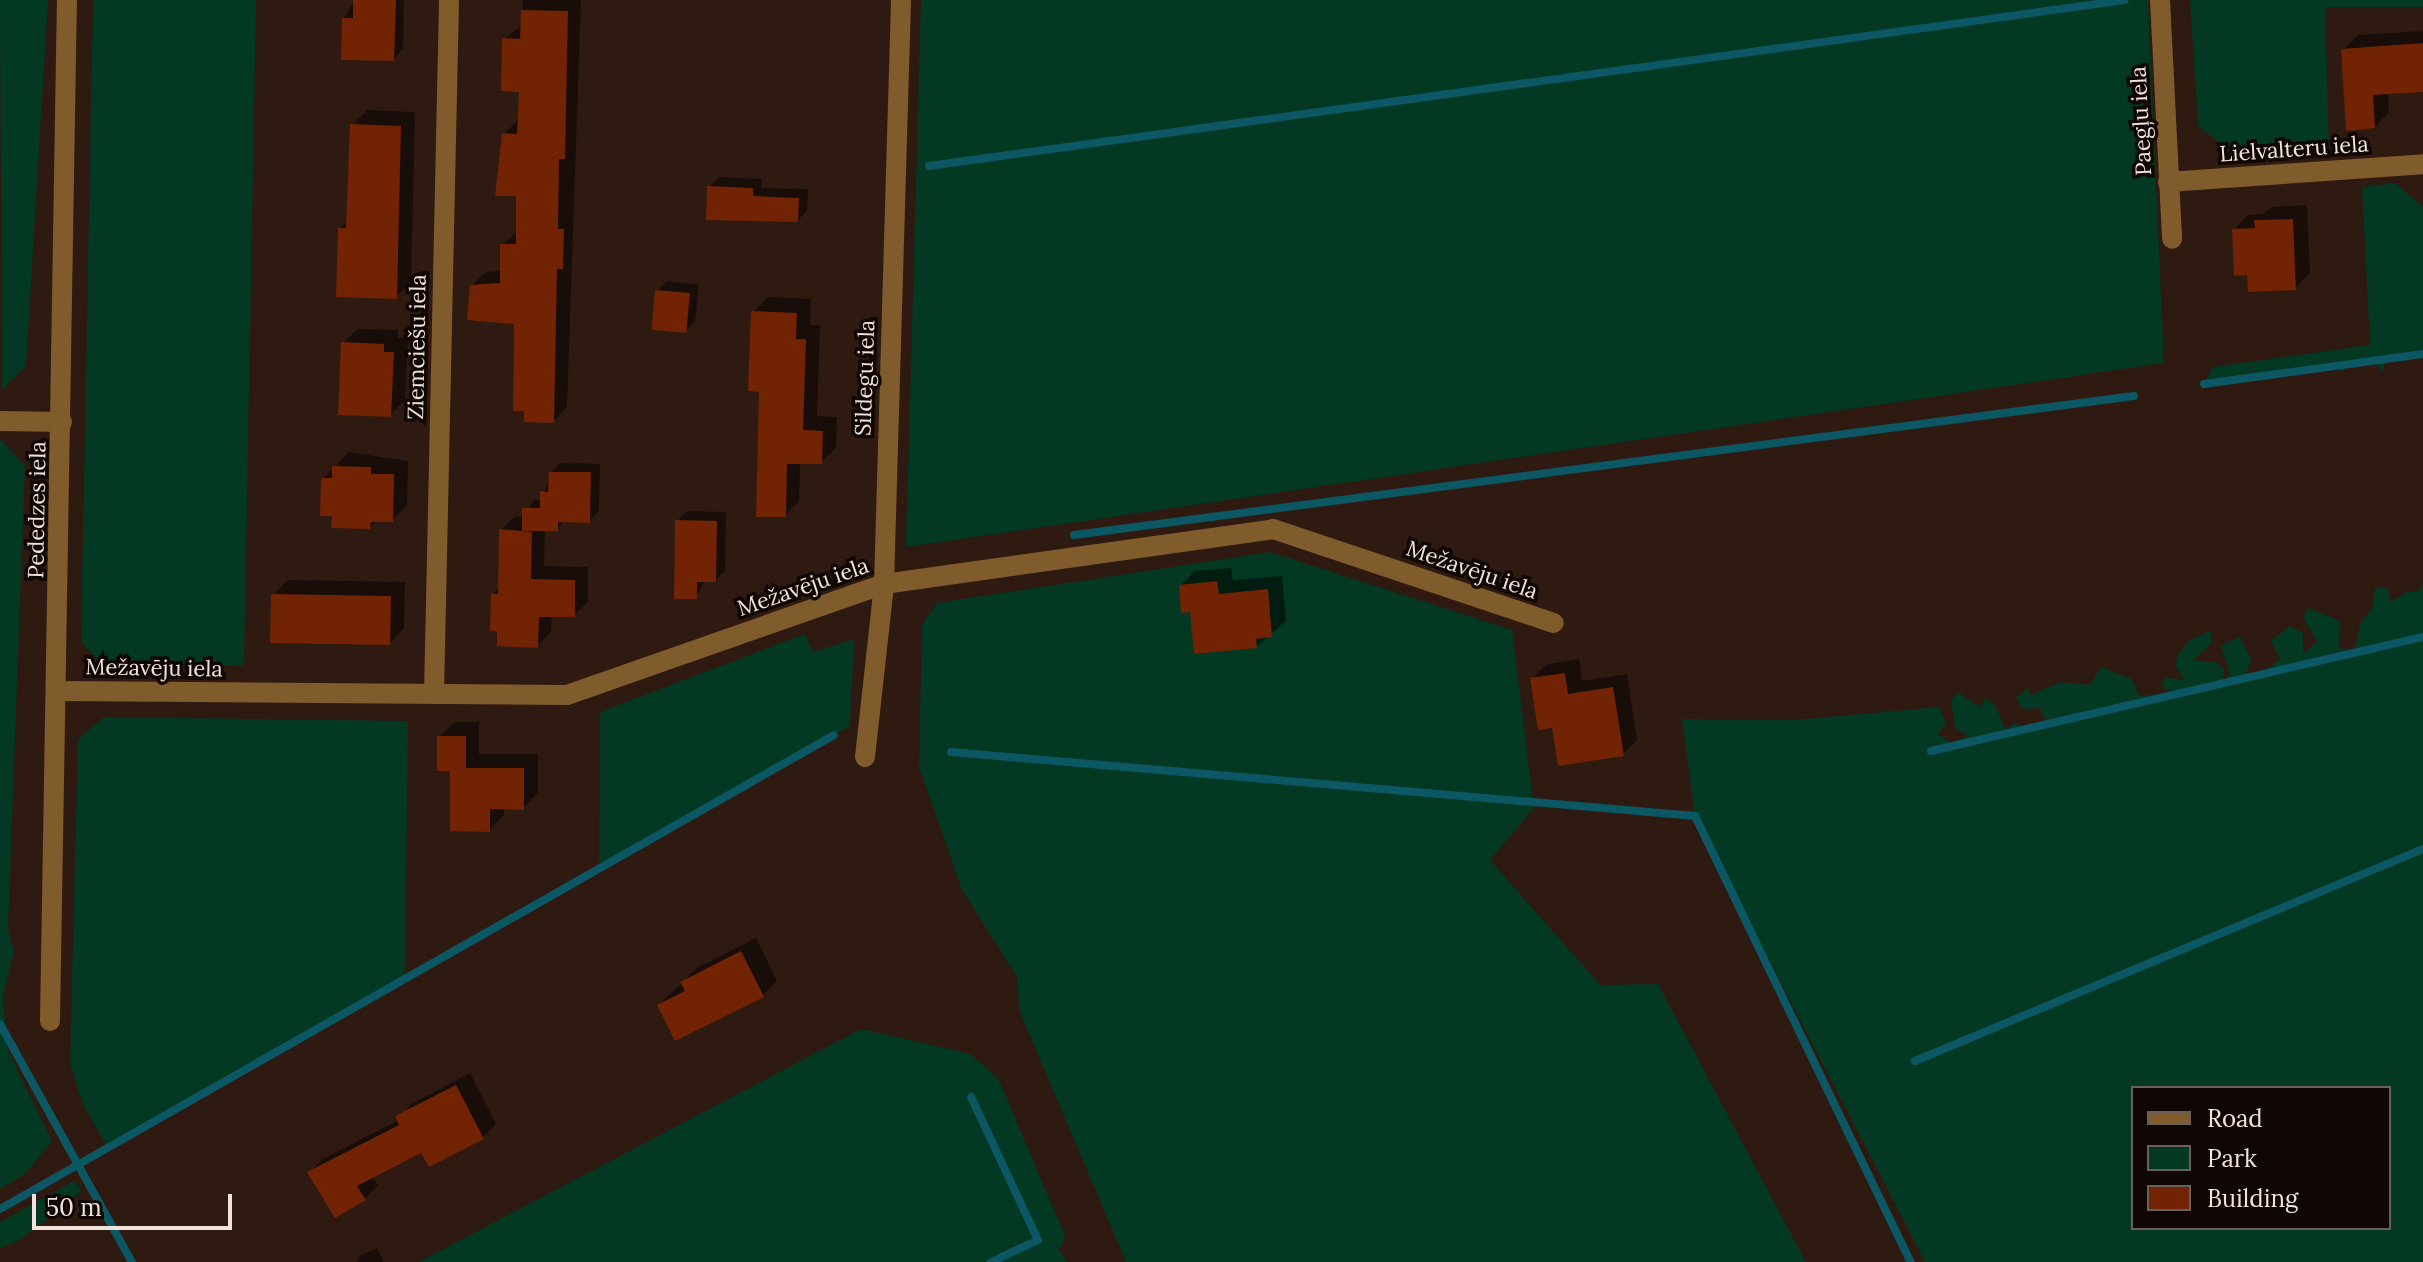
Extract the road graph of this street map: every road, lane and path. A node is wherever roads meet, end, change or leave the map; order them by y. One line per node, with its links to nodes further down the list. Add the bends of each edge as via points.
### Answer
1 (67, 0): 9 (street, Pededzes iela)
2 (449, 0): 13 (street, Ziemciešu iela)
3 (901, 0): 10 (street, Sildegu iela)
4 (2160, 0): 6 (street, Paegļu iela)
5 (2423, 164): 6 (street, Lielvalteru iela)
6 (2168, 182): 7 (street, Paegļu iela)
7 (2172, 239)
8 (0, 421): 9 (street)
9 (62, 422): 12 (street, Pededzes iela)
10 (884, 584): 11 (street, Mežavēju iela, via 1273,529); 13 (street, Mežavēju iela, via 567,695); 14 (street, Sildegu iela)
11 (1554, 623)
12 (59, 691): 13 (street, Mežavēju iela); 15 (street, Pededzes iela)
13 (434, 694)
14 (865, 757)
15 (50, 1021)

